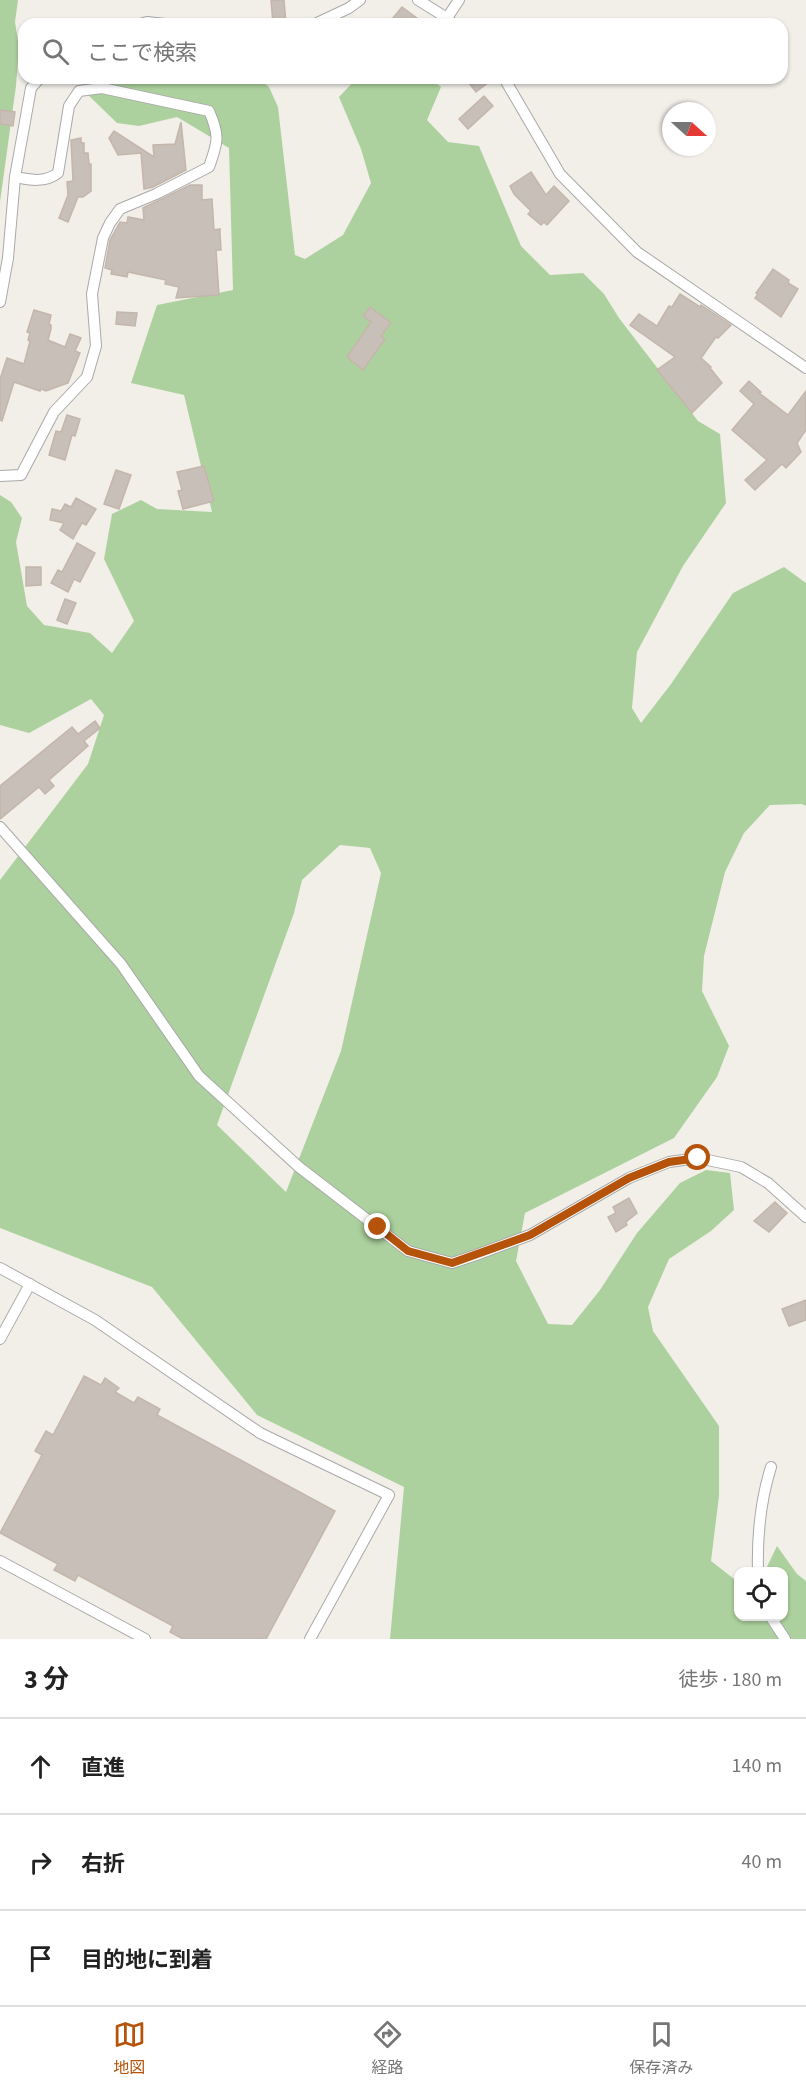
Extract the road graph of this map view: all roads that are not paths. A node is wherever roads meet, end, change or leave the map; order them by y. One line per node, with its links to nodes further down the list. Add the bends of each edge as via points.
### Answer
1 (360, 0): 4 (street)
2 (418, 0): 5 (street)
3 (459, 0): 6 (street)
4 (328, 18)
5 (445, 18)
6 (451, 18)
7 (34, 84): 9 (street)
8 (508, 84): 11 (street, via 560,174 637,252)
9 (15, 177): 10 (street); 12 (street, via 48,180 58,173 69,106 79,91 102,88 209,111 213,120 218,144 209,167 120,209 110,223 103,238 92,294 96,346 87,377 54,412 21,475)
10 (0, 302)
11 (806, 368)
12 (0, 477)
13 (0, 827): 14 (street, via 121,964 199,1076 299,1167 408,1251 452,1263 477,1255 530,1235 629,1178 669,1162 698,1158 741,1167 768,1183)
14 (806, 1217)
15 (0, 1268): 16 (street)
16 (30, 1284): 17 (street); 23 (street, via 94,1320 260,1433 389,1495)
17 (0, 1339)
18 (771, 1467): 20 (street, via 757,1538)
19 (0, 1561): 22 (street)
20 (758, 1567)
21 (773, 1621): 24 (street)
22 (145, 1639)
23 (310, 1639)
24 (784, 1639)

